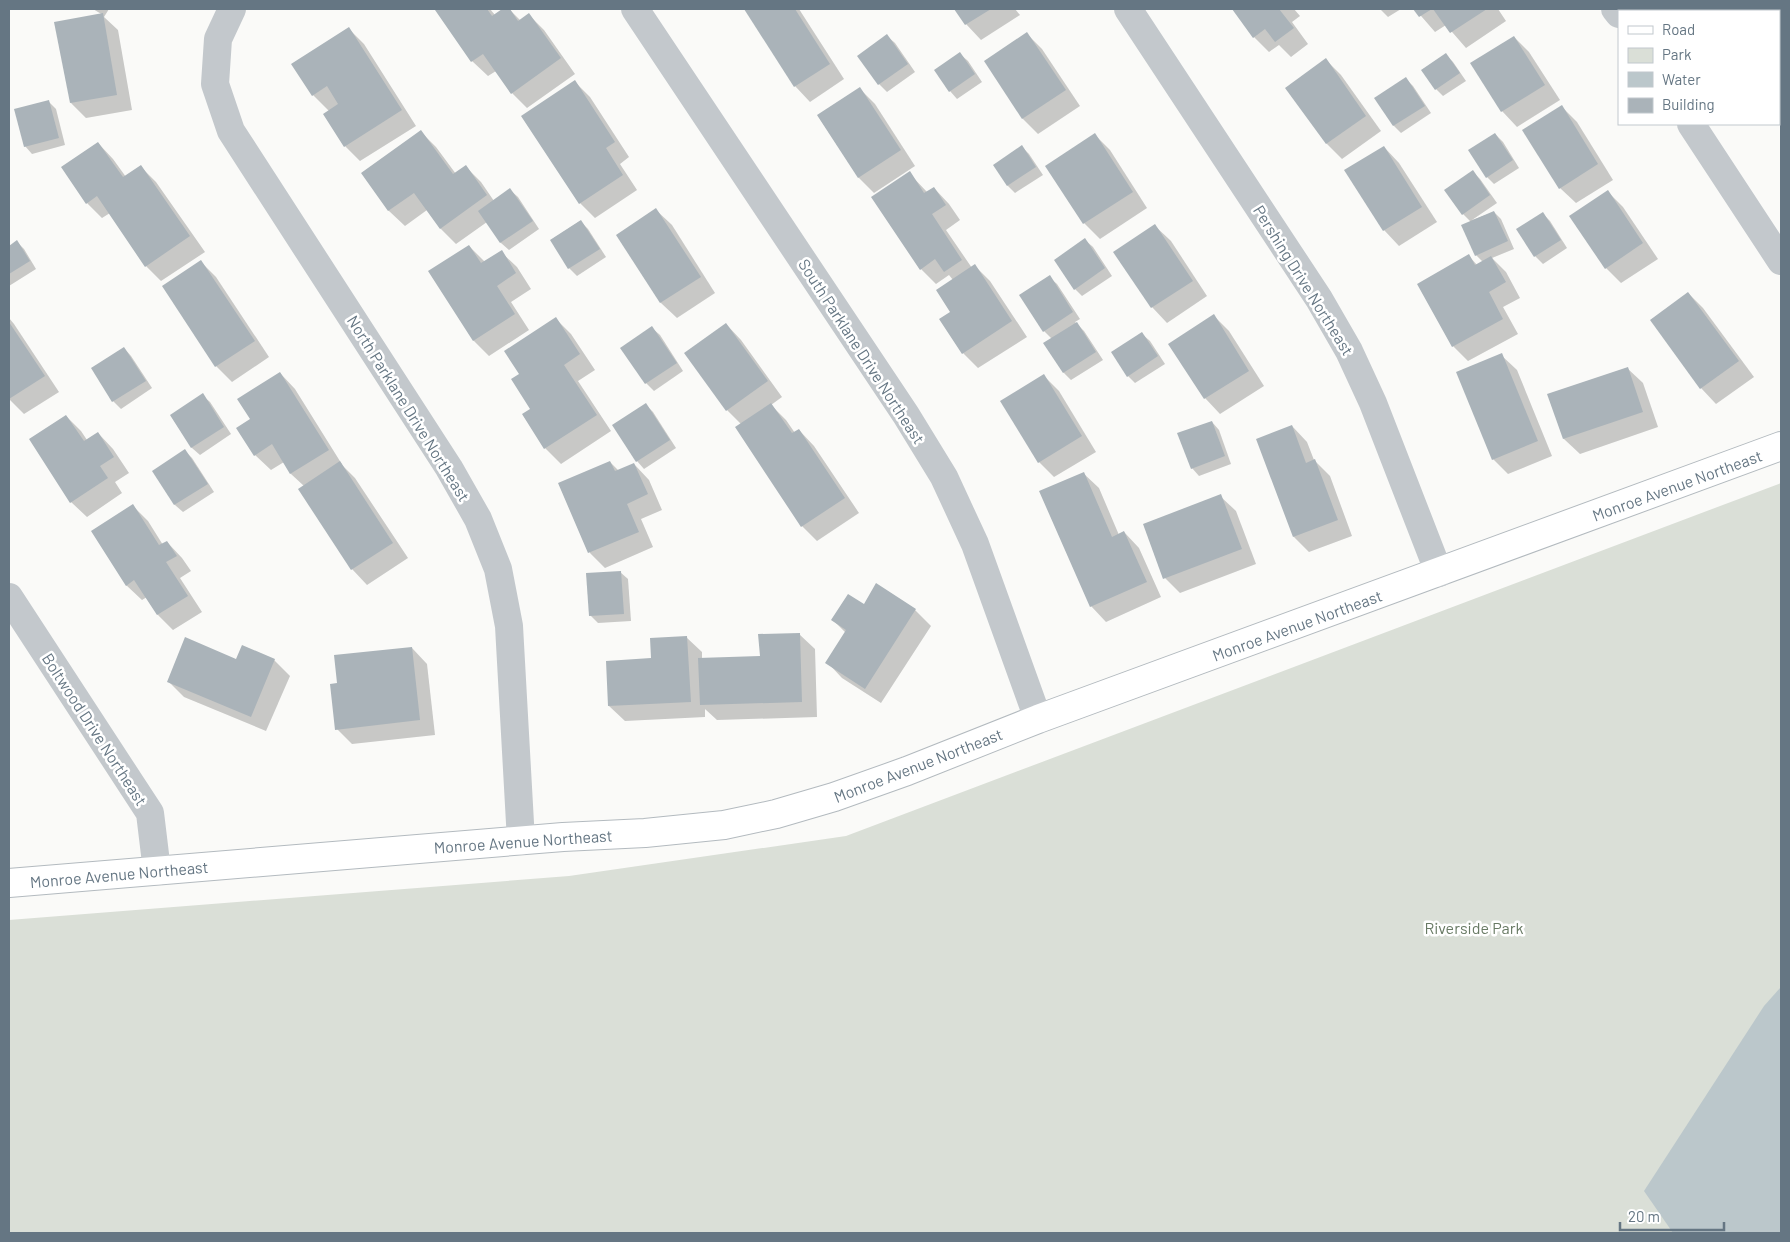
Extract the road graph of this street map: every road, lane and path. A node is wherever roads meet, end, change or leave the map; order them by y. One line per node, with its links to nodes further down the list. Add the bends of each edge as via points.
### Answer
1 (232, 9): 10 (street, North Parklane Drive Northeast, via 218,39 216,84 231,131 449,468 478,519 498,570 509,626)
2 (635, 9): 9 (street, South Parklane Drive Northeast, via 944,477 975,544)
3 (1128, 9): 7 (street, Pershing Drive Northeast, via 1349,351 1374,403)
4 (1692, 125): 5 (street)
5 (1781, 261)
6 (1781, 446): 7 (main road, Monroe Avenue Northeast)
7 (1439, 573): 9 (main road, Monroe Avenue Northeast)
8 (9, 597): 11 (street, Boltwood Drive Northeast, via 150,813)
9 (1038, 719): 10 (main road, Monroe Avenue Northeast, via 898,774 776,814 646,833)
10 (521, 840): 11 (main road, Monroe Avenue Northeast)
11 (157, 871): 12 (main road, Monroe Avenue Northeast)
12 (9, 883)

